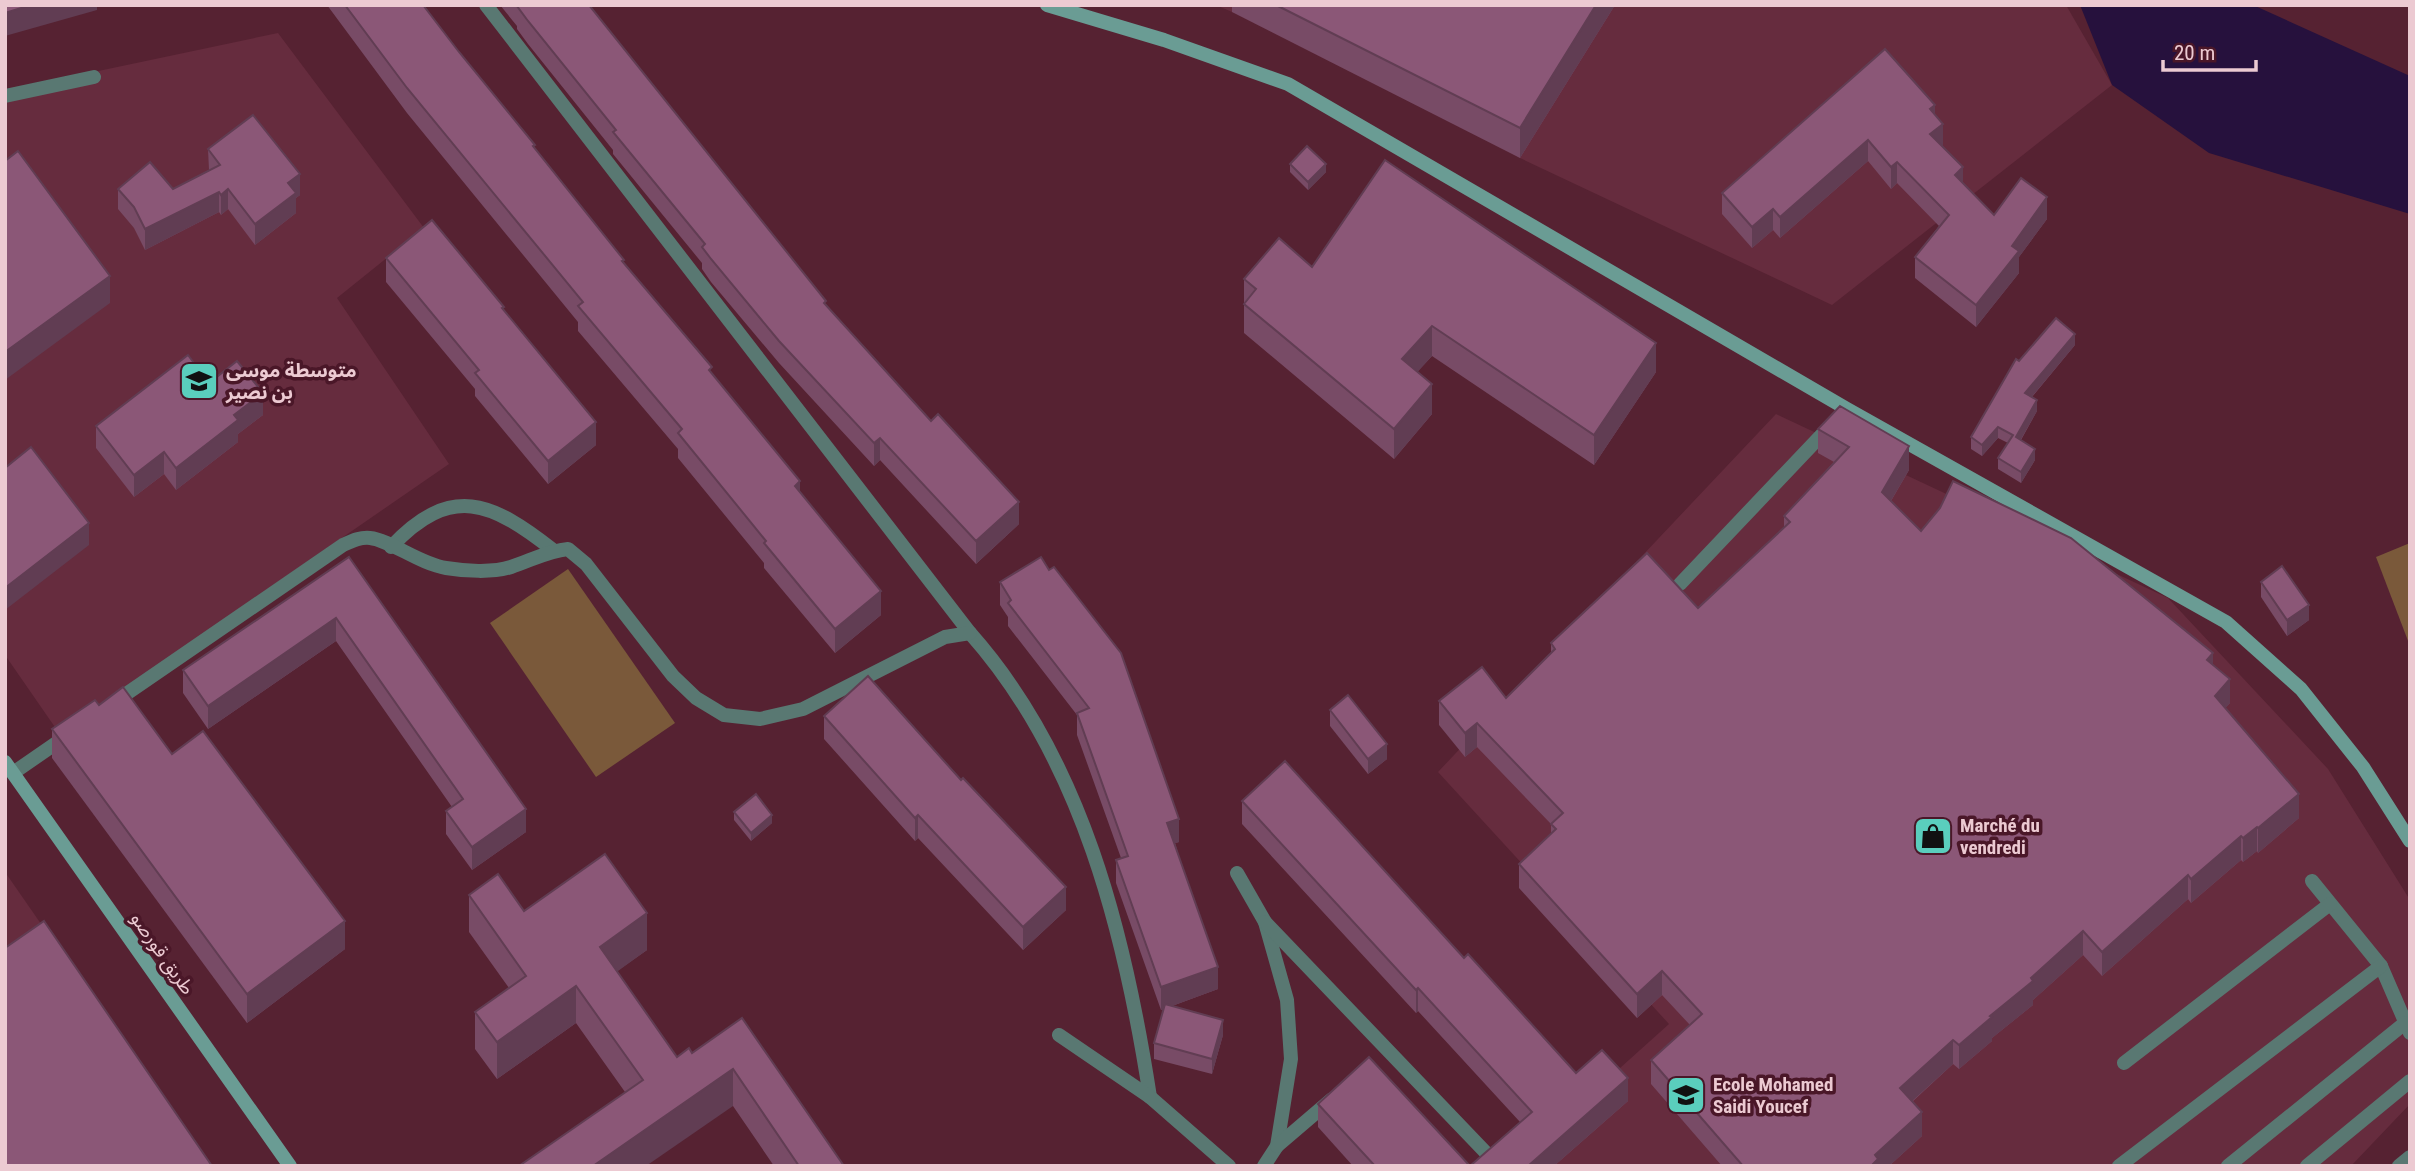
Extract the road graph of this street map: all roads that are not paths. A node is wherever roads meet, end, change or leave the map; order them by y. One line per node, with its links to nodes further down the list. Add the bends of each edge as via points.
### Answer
1 (486, 5): 9 (street)
2 (1047, 5): 5 (main road, via 1288,84)
3 (94, 77): 4 (street)
4 (5, 96)
5 (1847, 409): 8 (street); 13 (main road, via 2226,622 2301,689 2363,767)
6 (391, 547): 7 (street, via 445,568 476,570 507,569); 7 (street, via 429,514 468,507 509,517); 10 (street, via 371,538 343,545)
7 (553, 550): 9 (street, via 577,554 673,676 696,698 724,715 760,719 803,709 945,637)
8 (1680, 584)
9 (970, 633): 24 (street, via 996,662 1061,772 1090,842 1140,1033)
10 (104, 710)
11 (81, 726): 12 (street)
12 (9, 767): 28 (main road, طريق قورصو)
13 (2410, 841)
14 (1237, 873): 17 (street)
15 (2312, 881): 16 (street)
16 (2330, 904): 18 (street); 21 (street)
17 (1265, 922): 25 (street, via 1287,1000 1291,1059); 27 (street, via 1383,1055)
18 (2381, 966): 19 (street); 31 (street)
19 (2407, 1028): 32 (street)
20 (1059, 1035): 24 (street)
21 (2124, 1063)
22 (2410, 1081): 33 (street)
23 (1348, 1085): 25 (street)
24 (1150, 1097): 29 (street)
25 (1277, 1146): 30 (street)
26 (2410, 1157): 34 (street)
27 (1491, 1158)
28 (290, 1166)
29 (1229, 1166)
30 (1264, 1166)
31 (2119, 1166)
32 (2228, 1166)
33 (2307, 1166)
34 (2399, 1166)

